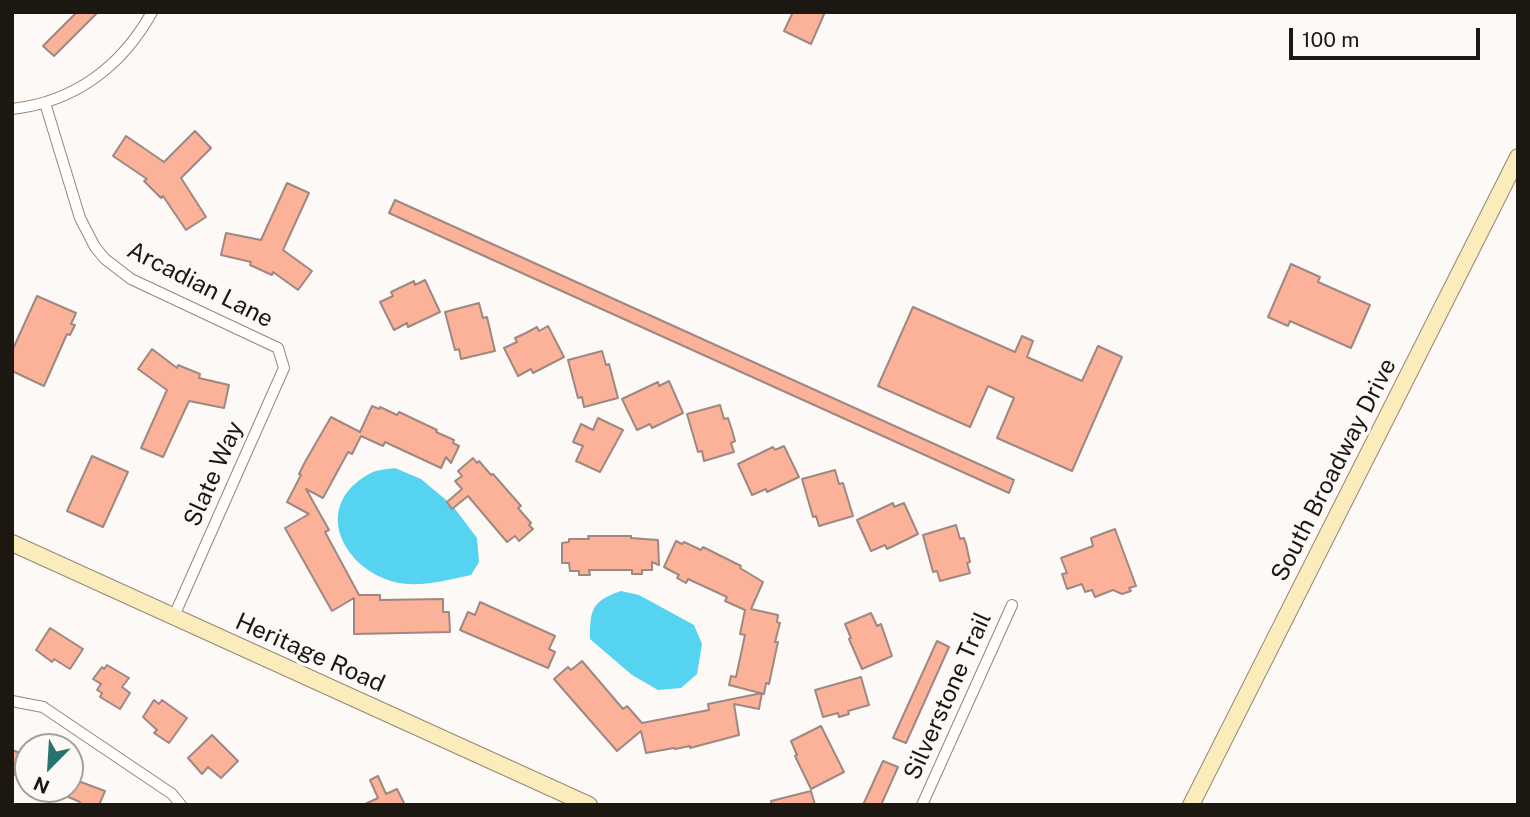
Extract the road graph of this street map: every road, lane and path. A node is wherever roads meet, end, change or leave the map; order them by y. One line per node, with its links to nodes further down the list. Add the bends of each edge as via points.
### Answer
1 (152, 12): 2 (street, via 139,35 108,69)
2 (45, 103): 3 (street); 5 (street, Arcadian Lane, via 80,218 105,260 131,279)
3 (12, 109)
4 (1518, 156): 13 (main road, South Broadway Drive)
5 (278, 348): 8 (street, Slate Way, via 284,368)
6 (12, 543): 8 (main road, Heritage Road)
7 (1012, 605): 12 (street, Silverstone Trail)
8 (174, 616): 11 (main road, Heritage Road)
9 (12, 701): 10 (street, via 43,707 172,794)
10 (181, 805)
11 (589, 805)
12 (922, 805)
13 (1191, 805)

